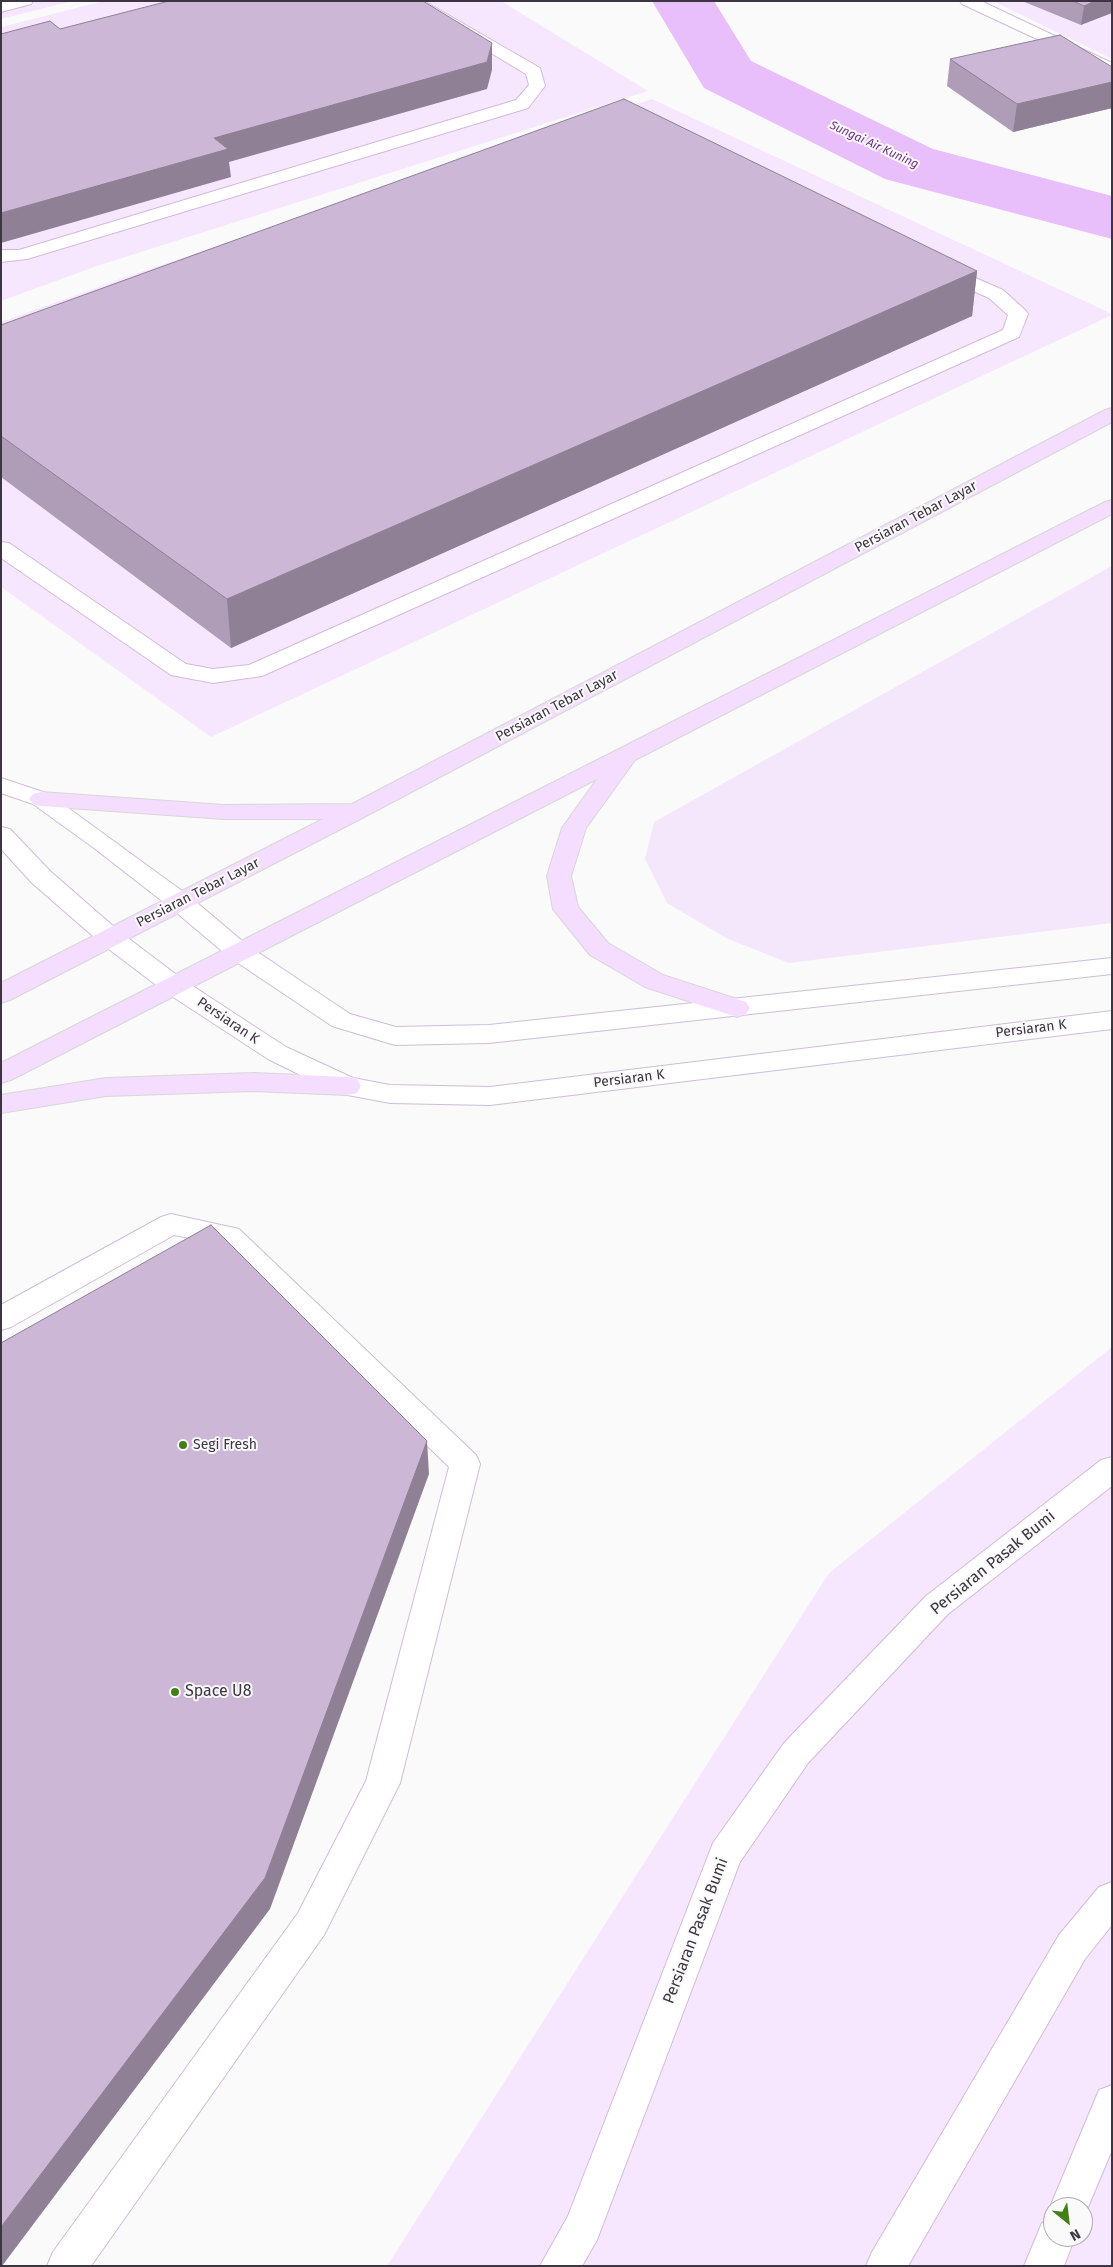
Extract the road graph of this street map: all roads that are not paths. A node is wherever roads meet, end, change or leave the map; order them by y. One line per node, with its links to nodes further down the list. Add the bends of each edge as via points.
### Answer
1 (25, 1): 4 (street)
2 (412, 1): 6 (street, via 534,72 538,86 522,104 20,255)
3 (968, 1): 5 (street)
4 (1, 7)
5 (1112, 69)
6 (1, 256)
7 (924, 261): 10 (street, via 996,294 1018,314 1012,333 254,671 213,676 179,670)
8 (1112, 414): 14 (main road, Persiaran Tebar Layar)
9 (1112, 506): 11 (main road)
10 (1, 548)
11 (626, 755): 18 (main road); 22 (main road, via 574,828 559,876 566,909 599,950 654,981)
12 (1, 785): 13 (street)
13 (41, 799): 14 (main road, via 224,812); 16 (street)
14 (357, 811): 16 (main road, Persiaran Tebar Layar)
15 (1, 834): 17 (street, Persiaran K, via 41,878)
16 (180, 902): 17 (main road, Persiaran Tebar Layar); 18 (street)
17 (111, 938): 20 (street, Persiaran K); 21 (main road, Persiaran Tebar Layar)
18 (238, 951): 20 (main road); 22 (street, via 341,1020 395,1036 489,1034)
19 (1112, 966): 22 (street)
20 (173, 984): 24 (main road); 25 (street, Persiaran K, via 277,1053)
21 (1, 994)
22 (737, 1008)
23 (1112, 1020): 25 (street, Persiaran K, via 490,1096 390,1094)
24 (1, 1074)
25 (347, 1086): 26 (main road, via 253,1082 106,1088)
26 (1, 1104)
27 (1, 1319): 33 (street, via 171,1224 229,1236 465,1464 383,1783 311,1924)
28 (1112, 1469): 34 (street, Persiaran Pasak Bumi, via 938,1605 796,1753 725,1854 583,2227)
29 (1112, 1898): 35 (street, via 1072,1947)
30 (1112, 2103): 31 (street)
31 (1073, 2197)
32 (1052, 2247): 36 (street)
33 (67, 2266)
34 (560, 2266)
35 (886, 2266)
36 (1044, 2266)

